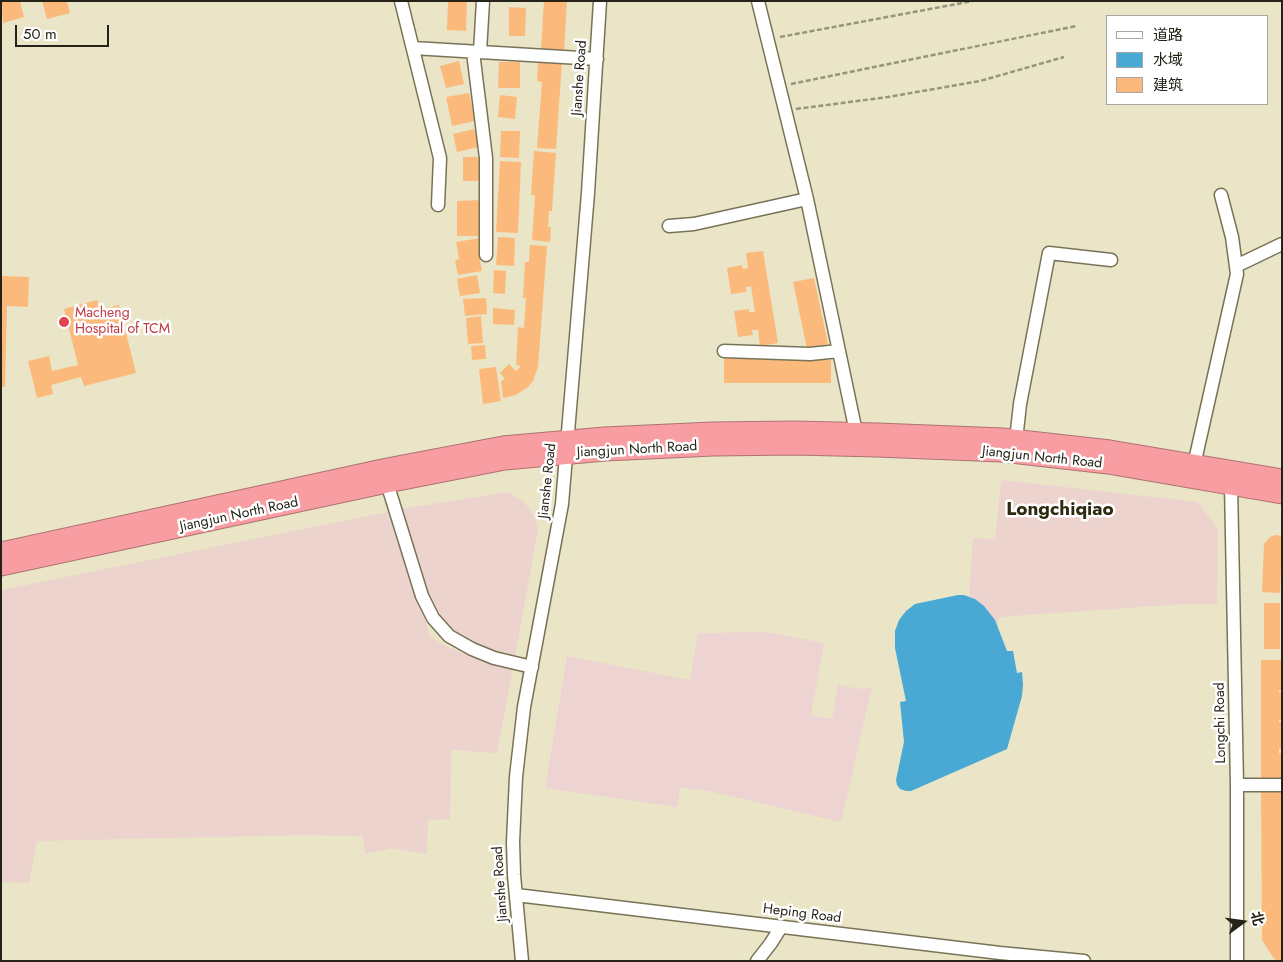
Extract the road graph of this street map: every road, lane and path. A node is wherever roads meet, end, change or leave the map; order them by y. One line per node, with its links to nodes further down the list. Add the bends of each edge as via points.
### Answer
1 (401, 1): 8 (street)
2 (483, 1): 9 (street)
3 (600, 1): 11 (street, Jianshe Road)
4 (758, 1): 7 (street)
5 (973, 1): 7 (path)
6 (1076, 26): 12 (path)
7 (767, 40): 12 (street)
8 (413, 48): 9 (street); 16 (street, via 440,158)
9 (476, 52): 11 (street); 19 (street, via 486,158)
10 (1064, 57): 13 (path, via 980,81)
11 (596, 59): 26 (street, Jianshe Road)
12 (779, 86): 13 (street)
13 (785, 111): 15 (street)
14 (1221, 195): 21 (street)
15 (807, 199): 17 (street, via 694,224); 22 (street)
16 (438, 205)
17 (669, 226)
18 (1282, 244): 21 (street)
19 (486, 255)
20 (1111, 260): 25 (street, via 1049,253)
21 (1236, 266): 27 (street, via 1238,274)
22 (839, 350): 23 (street, via 810,354); 24 (street)
23 (724, 351)
24 (856, 432): 25 (highway, Jiangjun North Road); 26 (highway, Jiangjun North Road, via 712,432)
25 (1016, 440): 27 (highway, Jiangjun North Road, via 1110,450)
26 (567, 447): 29 (highway, Jiangjun North Road); 30 (highway, Jiangjun North Road, via 795,446 1002,452); 32 (highway, Jiangjun North Road, via 503,446); 34 (street, Jianshe Road, via 562,504)
27 (1194, 465): 28 (highway, Jiangjun North Road)
28 (1282, 480)
29 (387, 483): 33 (highway, Jiangjun North Road); 34 (street, via 422,596 440,627 472,650)
30 (1231, 485): 31 (highway, Jiangjun North Road); 35 (street, Longchi Road)
31 (1282, 494)
32 (1, 552)
33 (1, 566)
34 (532, 667): 37 (street, Jianshe Road, via 516,778 513,842)
35 (1237, 785): 36 (street); 42 (street, Longchi Road)
36 (1282, 785)
37 (516, 895): 38 (street, Heping Road); 39 (street, Jianshe Road)
38 (781, 927): 40 (street); 41 (street, Heping Road)
39 (522, 961)
40 (757, 961)
41 (1084, 961)
42 (1236, 961)

